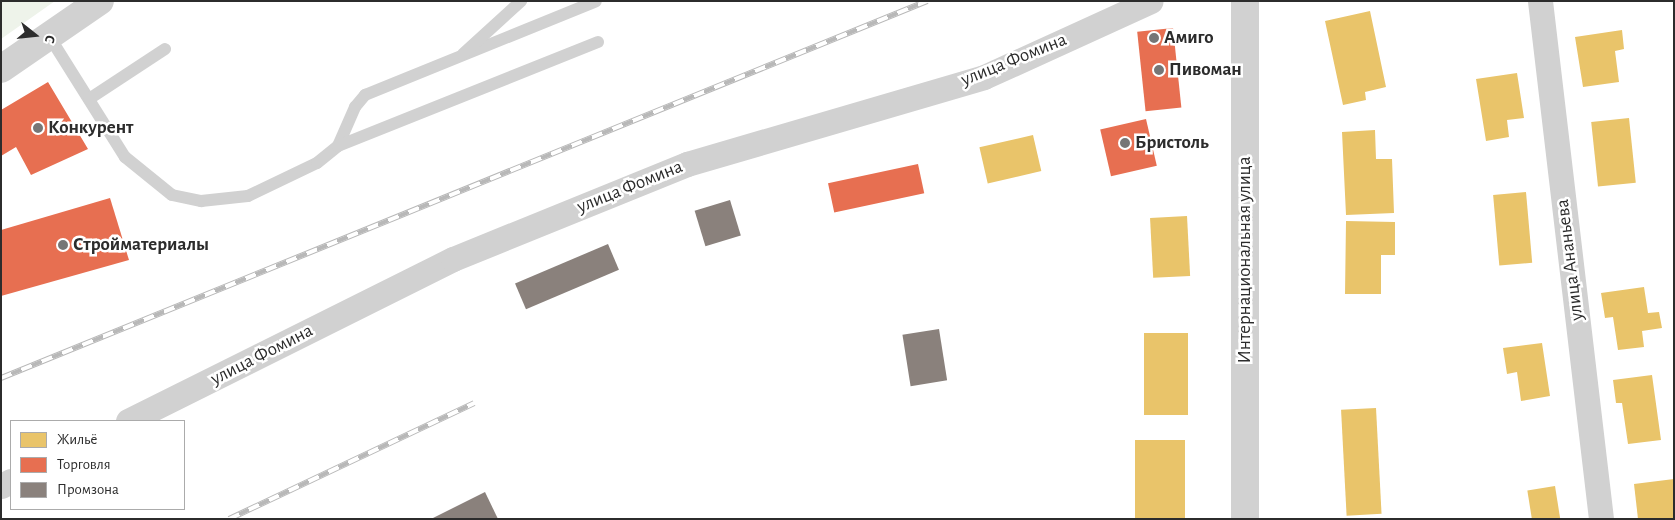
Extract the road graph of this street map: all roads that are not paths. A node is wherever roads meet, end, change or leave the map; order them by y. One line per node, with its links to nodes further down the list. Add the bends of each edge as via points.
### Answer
1 (100, 1): 7 (street)
2 (520, 1): 10 (lane)
3 (596, 1): 10 (lane)
4 (1151, 1): 14 (street, улица Фомина, via 984,76 687,164 462,255)
5 (1245, 1): 15 (street, Интернациональная улица)
6 (1540, 1): 16 (street, улица Ананьева)
7 (50, 36): 11 (street); 12 (lane)
8 (598, 42): 13 (lane)
9 (165, 49): 12 (lane)
10 (458, 59): 13 (lane, via 365,95 354,107)
11 (1, 69)
12 (89, 99): 13 (lane, via 125,157 172,195 201,201 248,196 317,163)
13 (338, 146)
14 (130, 420)
15 (1245, 519)
16 (1601, 519)

